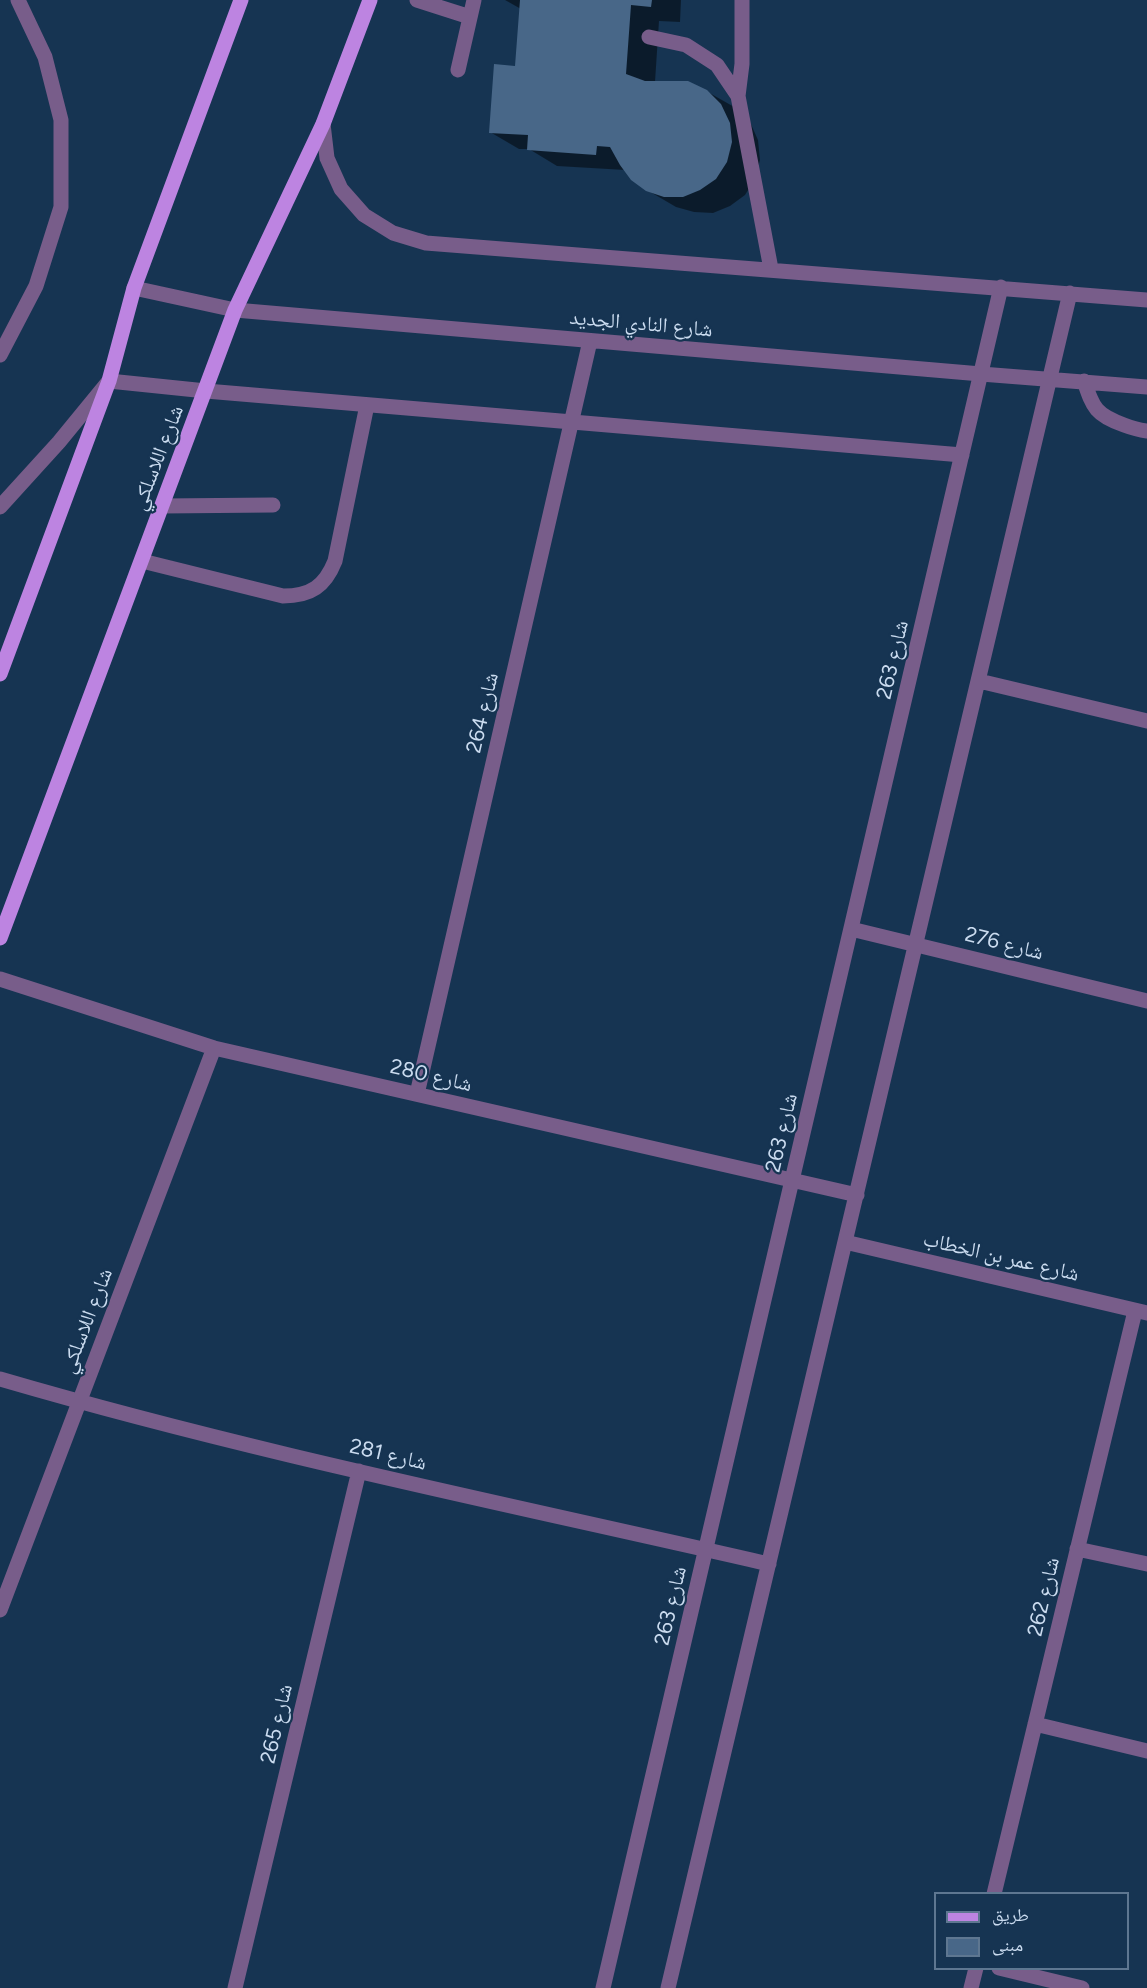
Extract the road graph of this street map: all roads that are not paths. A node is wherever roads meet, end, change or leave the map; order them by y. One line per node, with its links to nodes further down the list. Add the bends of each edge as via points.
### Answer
1 (18, 0): 19 (street, via 45,57 61,120 61,207 36,286)
2 (241, 0): 14 (main road)
3 (370, 0): 11 (main road, شارع اللاسلكي)
4 (417, 0): 7 (street)
5 (474, 0): 7 (street)
6 (742, 0): 10 (street)
7 (470, 17): 9 (street)
8 (649, 37): 10 (street, via 686,45 710,60)
9 (458, 70)
10 (738, 96): 12 (street)
11 (323, 124): 12 (street, via 327,158 341,189 364,215 393,233 426,243); 17 (main road, شارع اللاسلكي)
12 (771, 269): 13 (street)
13 (1001, 287): 15 (street); 20 (street, شارع 263)
14 (134, 288): 17 (street, شارع النادي الجديد); 22 (main road)
15 (1070, 293): 16 (street); 21 (street)
16 (1147, 300)
17 (235, 310): 18 (street, شارع النادي الجديد); 25 (main road, شارع اللاسلكي)
18 (590, 341): 20 (street, شارع النادي الجديد); 27 (street, شارع 264)
19 (0, 356)
20 (981, 374): 21 (street, شارع النادي الجديد); 29 (street, شارع 263)
21 (1051, 379): 23 (street, شارع النادي الجديد); 35 (street)
22 (109, 381): 25 (street); 31 (street); 34 (main road)
23 (1084, 381): 24 (street, شارع النادي الجديد); 28 (street, via 1094,407 1106,419)
24 (1147, 387)
25 (206, 392): 26 (street); 32 (main road, شارع اللاسلكي)
26 (367, 405): 27 (street); 33 (street, via 335,561 322,584 297,596 283,596)
27 (571, 423): 29 (street); 43 (street, شارع 264)
28 (1147, 431)
29 (962, 455): 37 (street, شارع 263)
30 (273, 505): 32 (street)
31 (0, 507)
32 (162, 507): 33 (main road, شارع اللاسلكي)
33 (142, 561): 38 (main road, شارع اللاسلكي)
34 (0, 674)
35 (979, 681): 36 (street); 39 (street)
36 (1147, 721)
37 (851, 929): 39 (street, شارع 276); 44 (street, شارع 263)
38 (0, 938)
39 (917, 945): 41 (street, شارع 276); 45 (street)
40 (0, 979): 42 (street, شارع 280)
41 (1147, 1000)
42 (214, 1048): 43 (street, شارع 280); 49 (street, شارع اللاسلكي)
43 (417, 1094): 44 (street, شارع 280)
44 (792, 1180): 45 (street, شارع 280); 51 (street, شارع 263)
45 (857, 1195): 46 (street)
46 (845, 1242): 47 (street, شارع عمر بن الخطاب); 53 (street)
47 (1141, 1312): 52 (street, شارع 262)
48 (0, 1379): 49 (street, شارع 281)
49 (78, 1402): 50 (street, شارع 281); 55 (street, شارع اللاسلكي)
50 (359, 1471): 51 (street, شارع 281); 61 (street, شارع 265)
51 (706, 1549): 53 (street, شارع 281); 62 (street, شارع 263)
52 (1077, 1549): 54 (street); 56 (street, شارع 262)
53 (769, 1564): 63 (street)
54 (1147, 1564)
55 (0, 1610)
56 (1035, 1724): 57 (street); 58 (street, شارع 262)
57 (1147, 1750)
58 (994, 1892)
59 (976, 1970): 64 (street)
60 (1007, 1970): 65 (street)
61 (236, 1988)
62 (603, 1988)
63 (668, 1988)
64 (971, 1988)
65 (1082, 1988)

